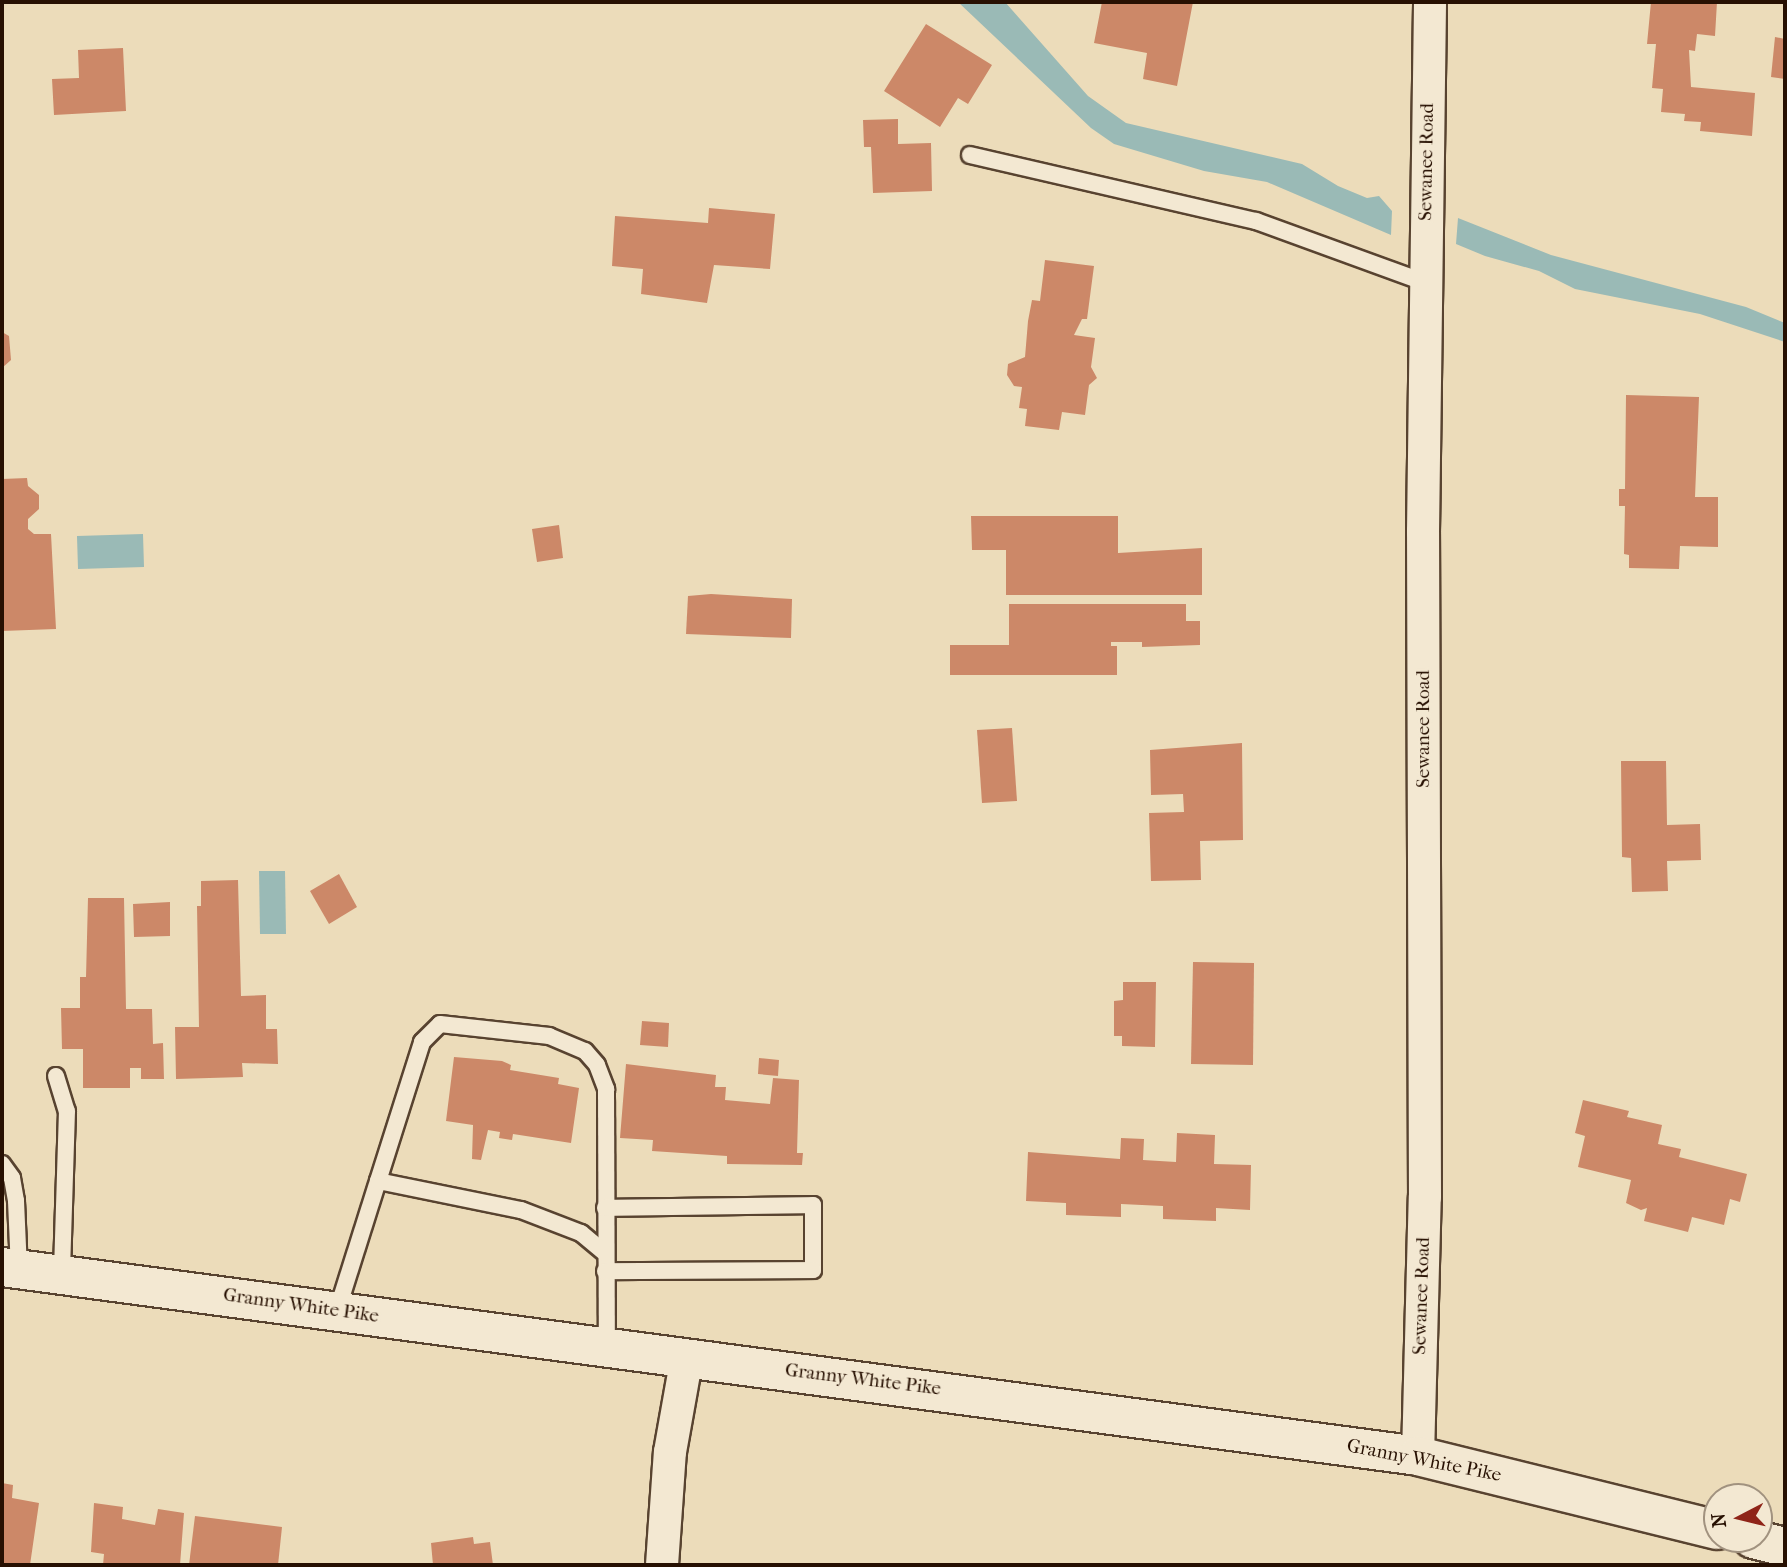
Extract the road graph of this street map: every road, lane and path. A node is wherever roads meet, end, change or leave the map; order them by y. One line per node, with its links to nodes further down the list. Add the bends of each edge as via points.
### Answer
1 (1430, 2): 3 (street, Sewanee Road)
2 (970, 155): 3 (lane, via 1256,221)
3 (1426, 283): 15 (street, Sewanee Road, via 1425,1197)
4 (55, 1076): 11 (lane, via 67,1111)
5 (2, 1164): 9 (lane, via 12,1178 16,1201)
6 (378, 1181): 7 (lane, via 422,1042 440,1024 470,1024 570,1043 597,1065 606,1090); 8 (lane, via 521,1210 581,1233); 12 (lane)
7 (605, 1208): 8 (lane); 10 (lane, via 813,1205 813,1270)
8 (605, 1253): 10 (lane)
9 (10, 1268): 11 (main road, Granny White Pike)
10 (605, 1271): 13 (lane)
11 (62, 1274): 12 (main road, Granny White Pike)
12 (337, 1311): 13 (main road, Granny White Pike)
13 (607, 1346): 14 (main road, Granny White Pike)
14 (687, 1357): 15 (main road, Granny White Pike); 17 (street, via 670,1452)
15 (1418, 1456): 16 (main road, Granny White Pike)
16 (1703, 1527)
17 (662, 1565)

